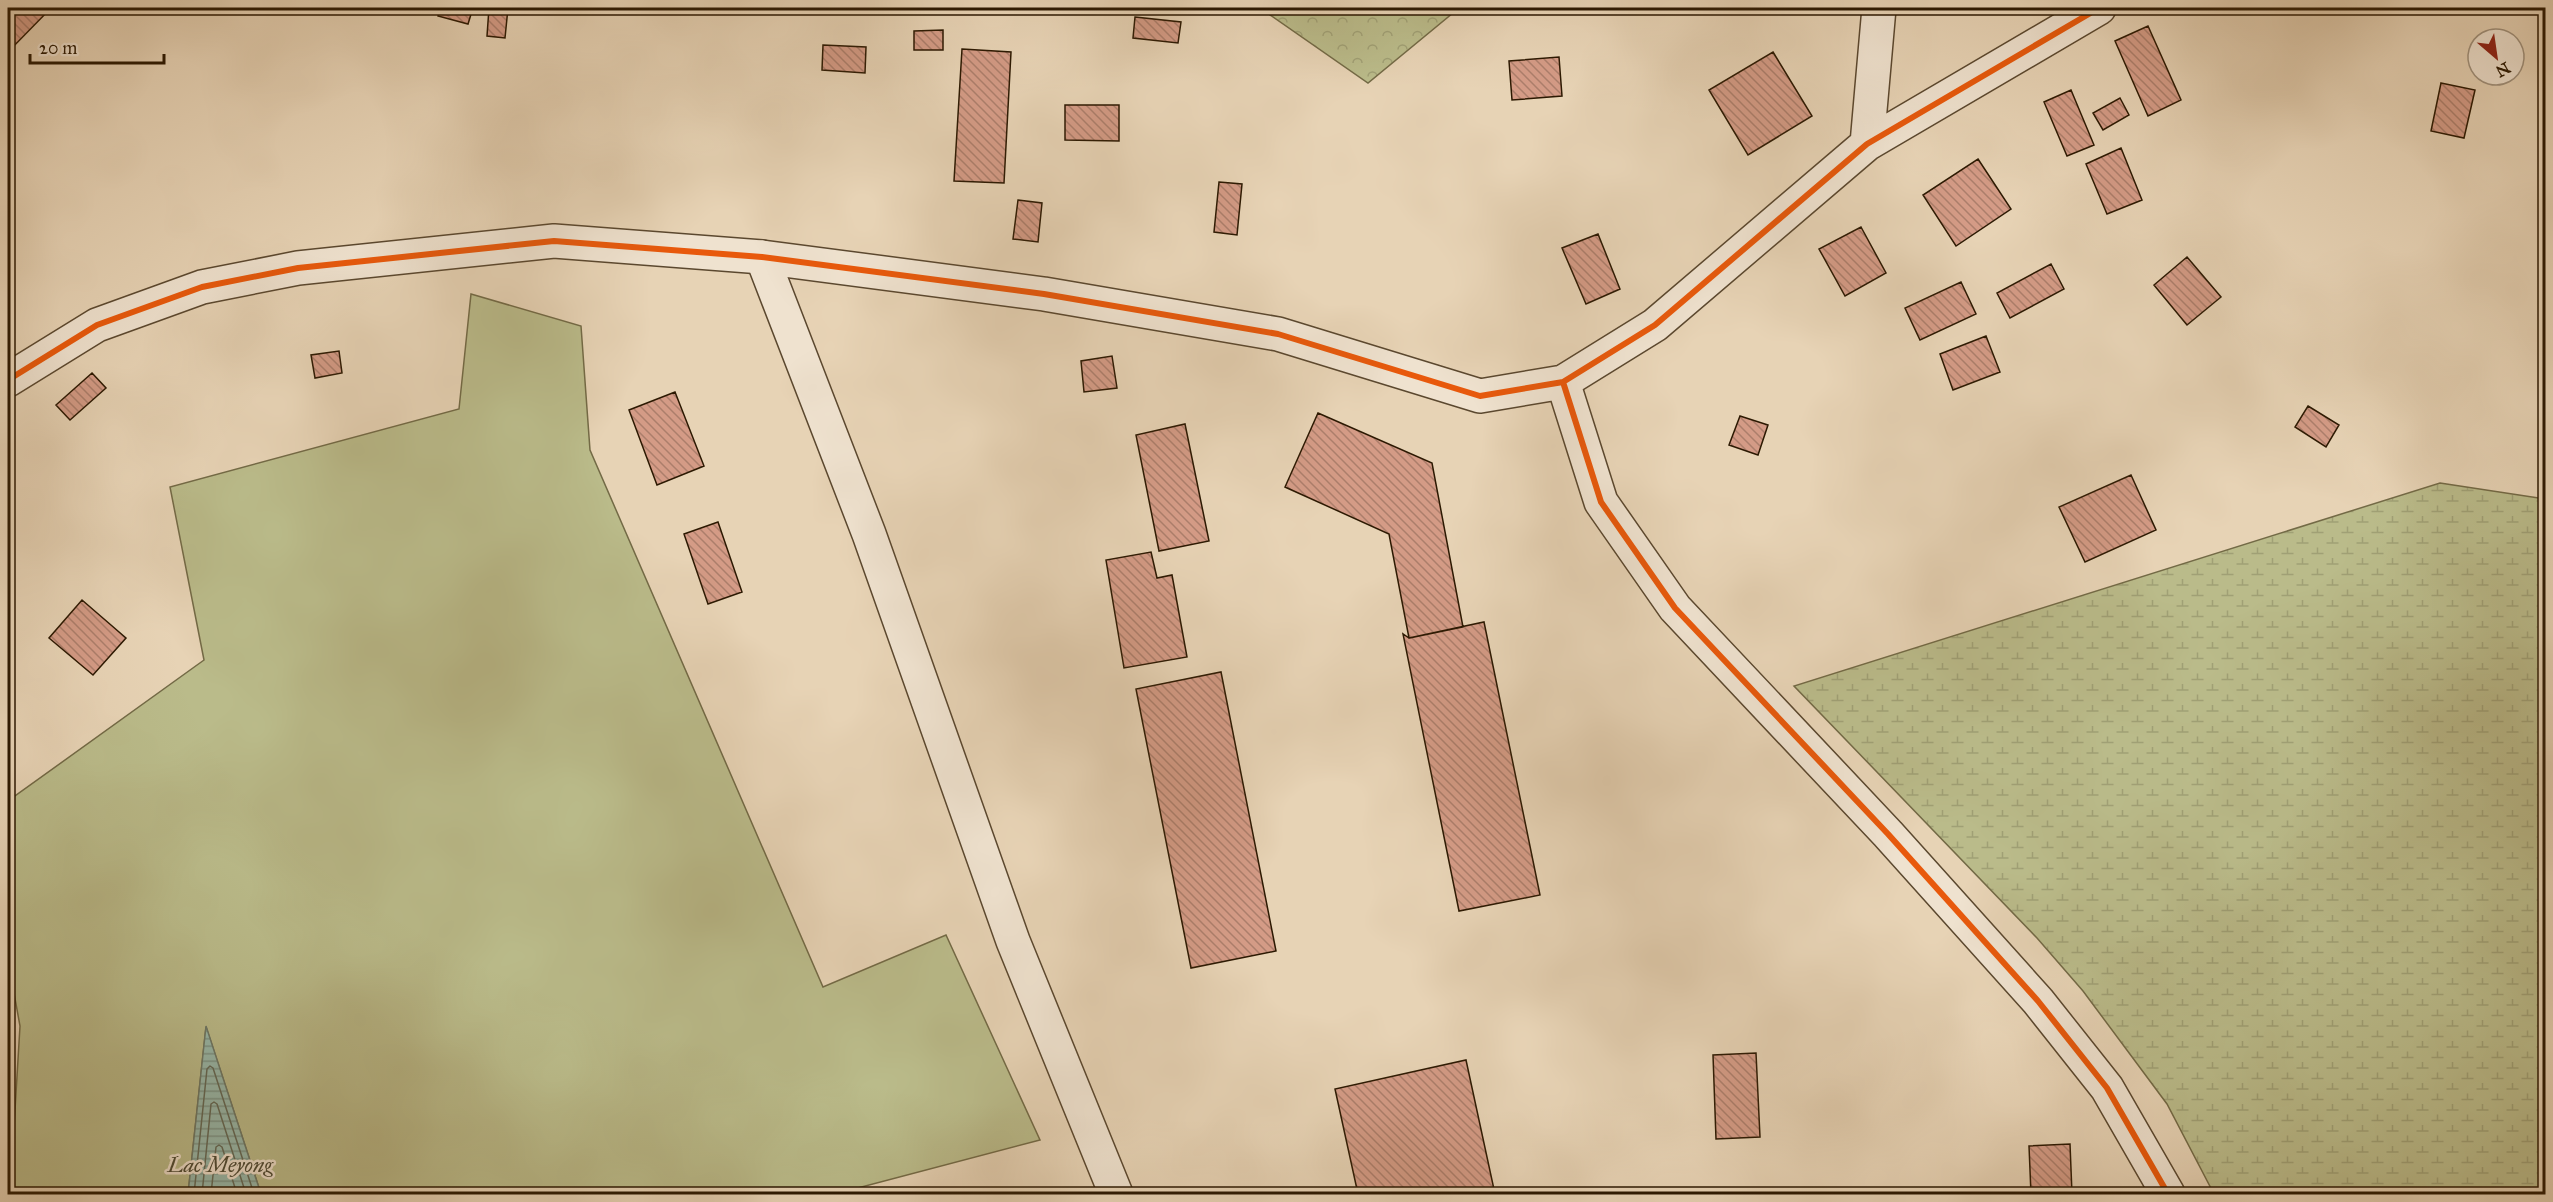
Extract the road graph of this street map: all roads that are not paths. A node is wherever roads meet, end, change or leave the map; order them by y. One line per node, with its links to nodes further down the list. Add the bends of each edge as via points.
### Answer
1 (1879, 8): 3 (street)
2 (2099, 8): 3 (street)
3 (1867, 144): 6 (street, via 1654,325)
4 (762, 257): 5 (street, via 554,241 298,268 202,287 97,325); 6 (street, via 1044,294 1278,334 1480,396); 7 (street, via 869,534 1013,941)
5 (8, 380)
6 (1563, 382): 8 (street, via 1600,502 1676,608 2038,1001 2107,1089)
7 (1116, 1194)
8 (2168, 1194)

